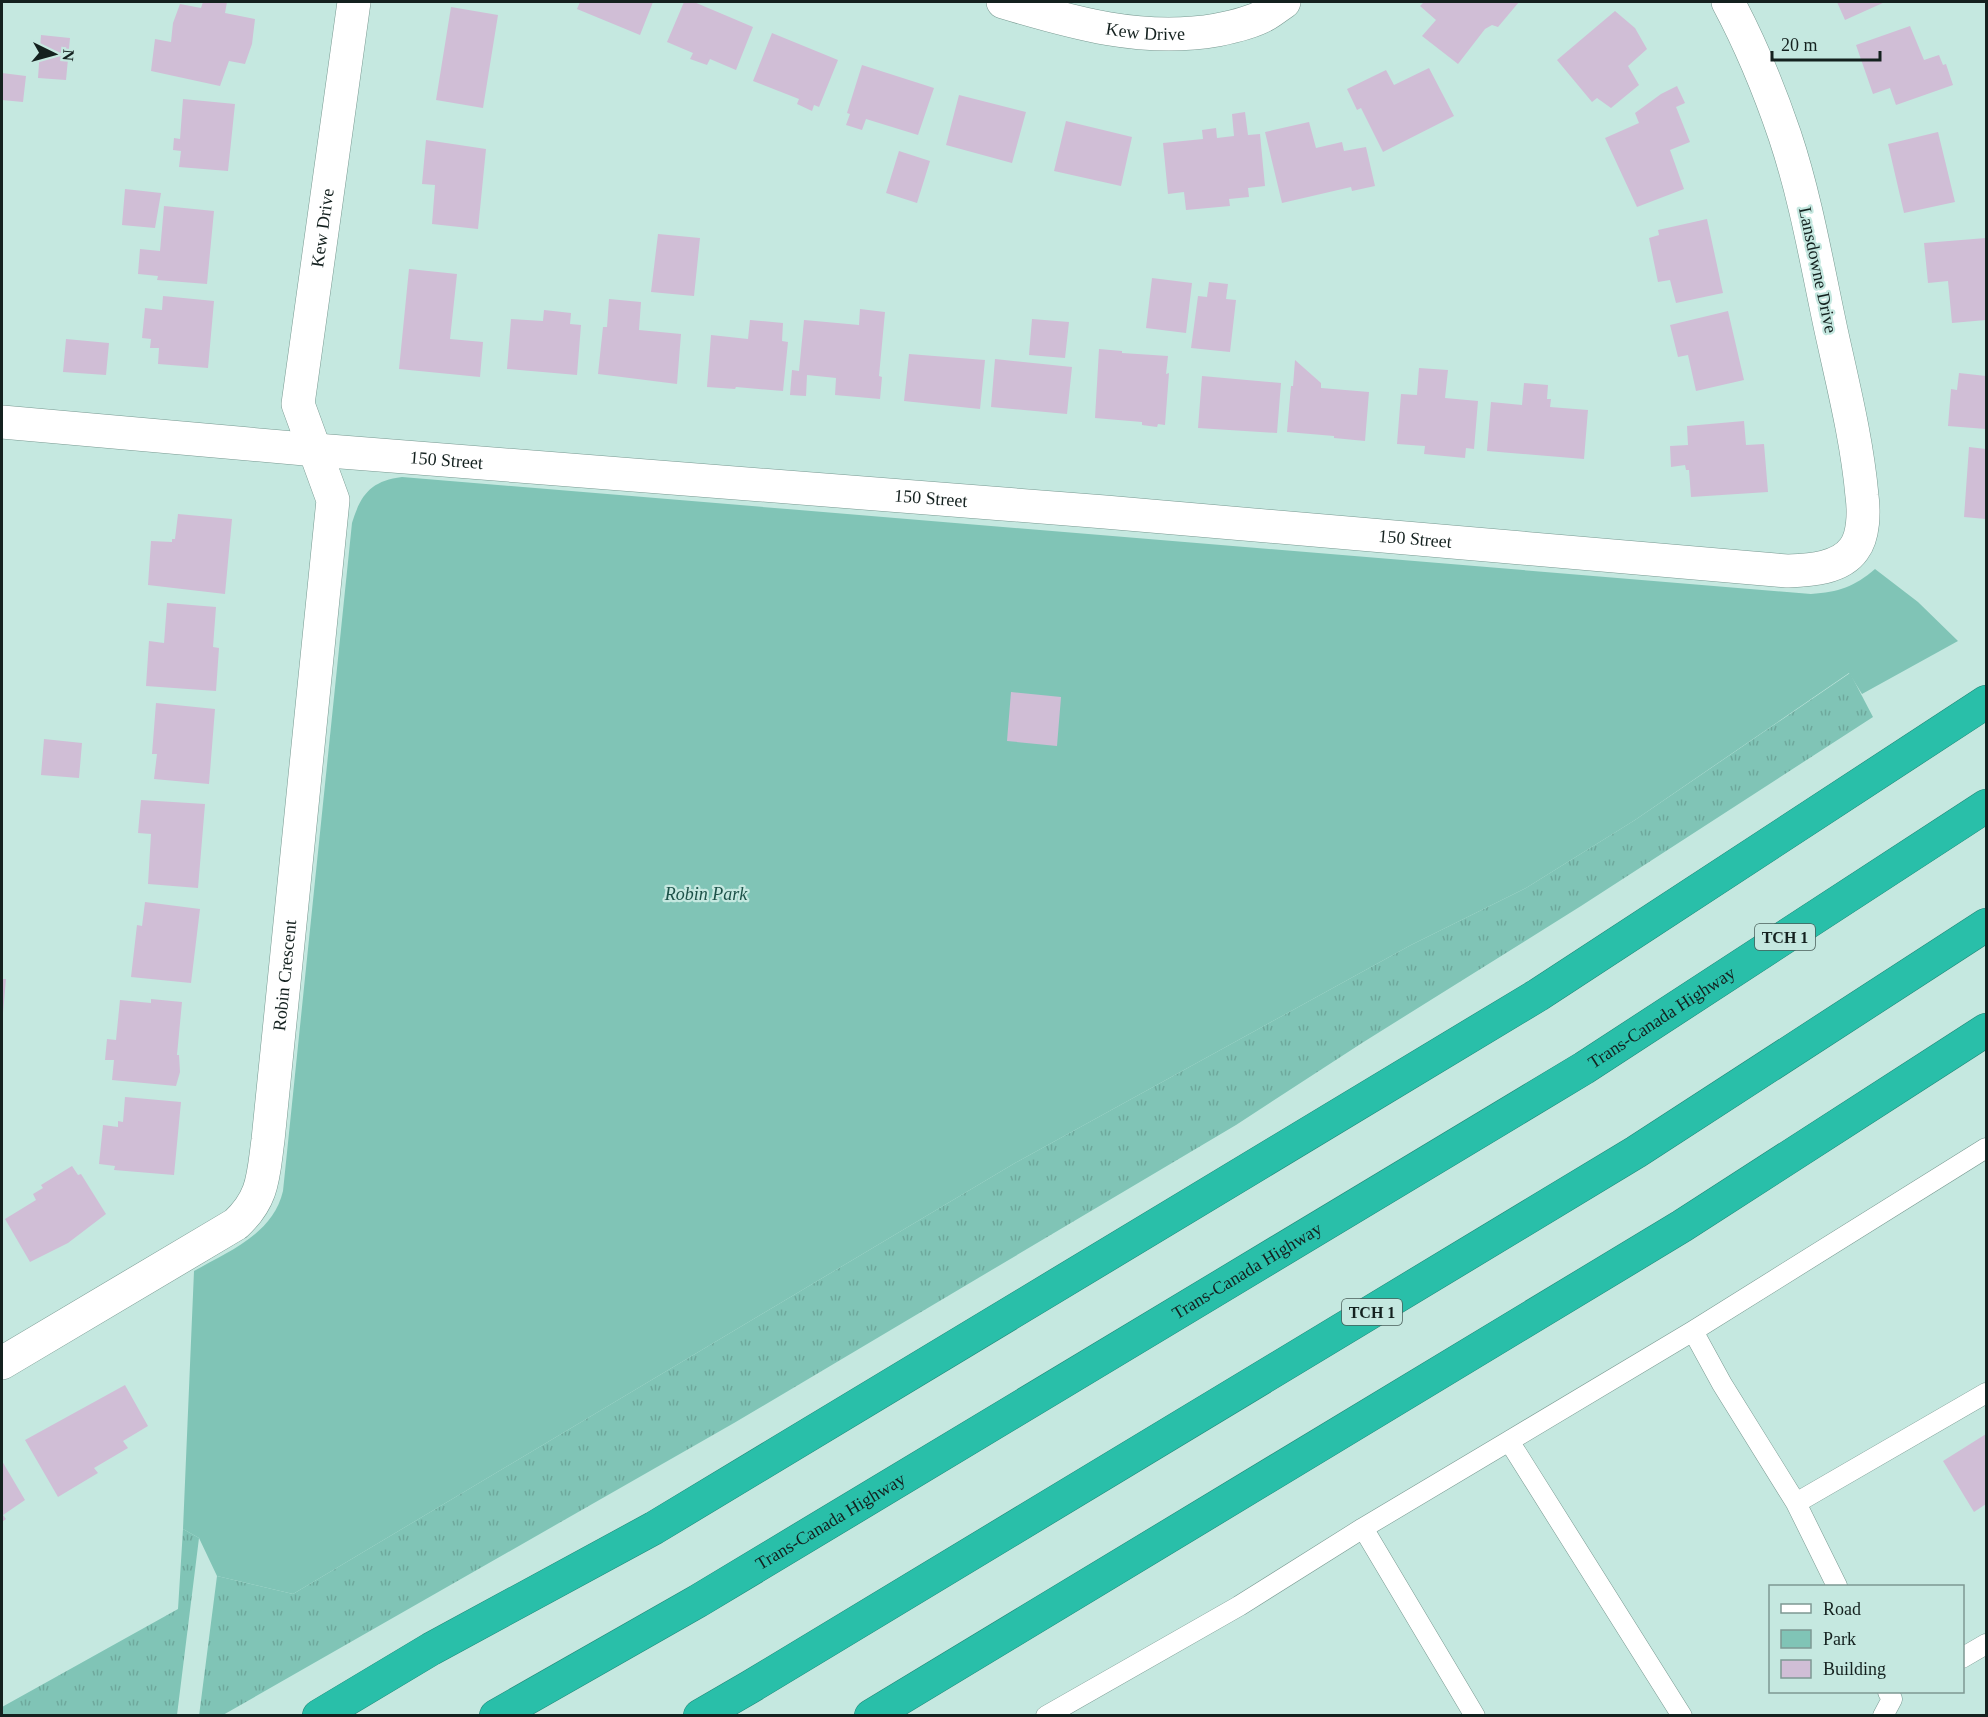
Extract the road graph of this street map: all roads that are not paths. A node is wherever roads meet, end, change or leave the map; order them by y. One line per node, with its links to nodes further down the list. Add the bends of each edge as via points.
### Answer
1 (354, 2): 6 (street, Kew Drive, via 298,404)
2 (1003, 2): 3 (street, Kew Drive, via 1076,23 1162,35 1230,27 1264,15)
3 (1284, 2)
4 (1728, 2): 7 (street, Lansdowne Drive, via 1764,78 1803,197 1859,473 1863,516)
5 (2, 422): 6 (street, 150 Street)
6 (316, 450): 7 (street, 150 Street, via 1787,571 1823,567); 14 (street, Robin Crescent, via 333,500 260,1194 236,1224)
7 (1854, 549)
8 (1986, 702): 23 (highway, via 1538,995 654,1528 431,1649)
9 (1986, 806): 24 (highway, Trans-Canada Highway / TCH 1, via 1584,1068 698,1601)
10 (1986, 925): 25 (highway, TCH 1, via 1636,1152)
11 (1986, 1030): 26 (highway, via 1682,1226)
12 (1986, 1148): 13 (lane)
13 (1693, 1331): 16 (lane); 17 (lane)
14 (2, 1363)
15 (1986, 1393): 17 (lane)
16 (1509, 1441): 18 (lane); 28 (lane)
17 (1796, 1503): 19 (lane)
18 (1363, 1528): 22 (lane); 27 (lane, via 1239,1606)
19 (1836, 1585)
20 (1986, 1644): 21 (lane)
21 (1964, 1657)
22 (1470, 1714)
23 (319, 1716)
24 (496, 1716)
25 (700, 1716)
26 (871, 1716)
27 (1046, 1716)
28 (1682, 1716)

